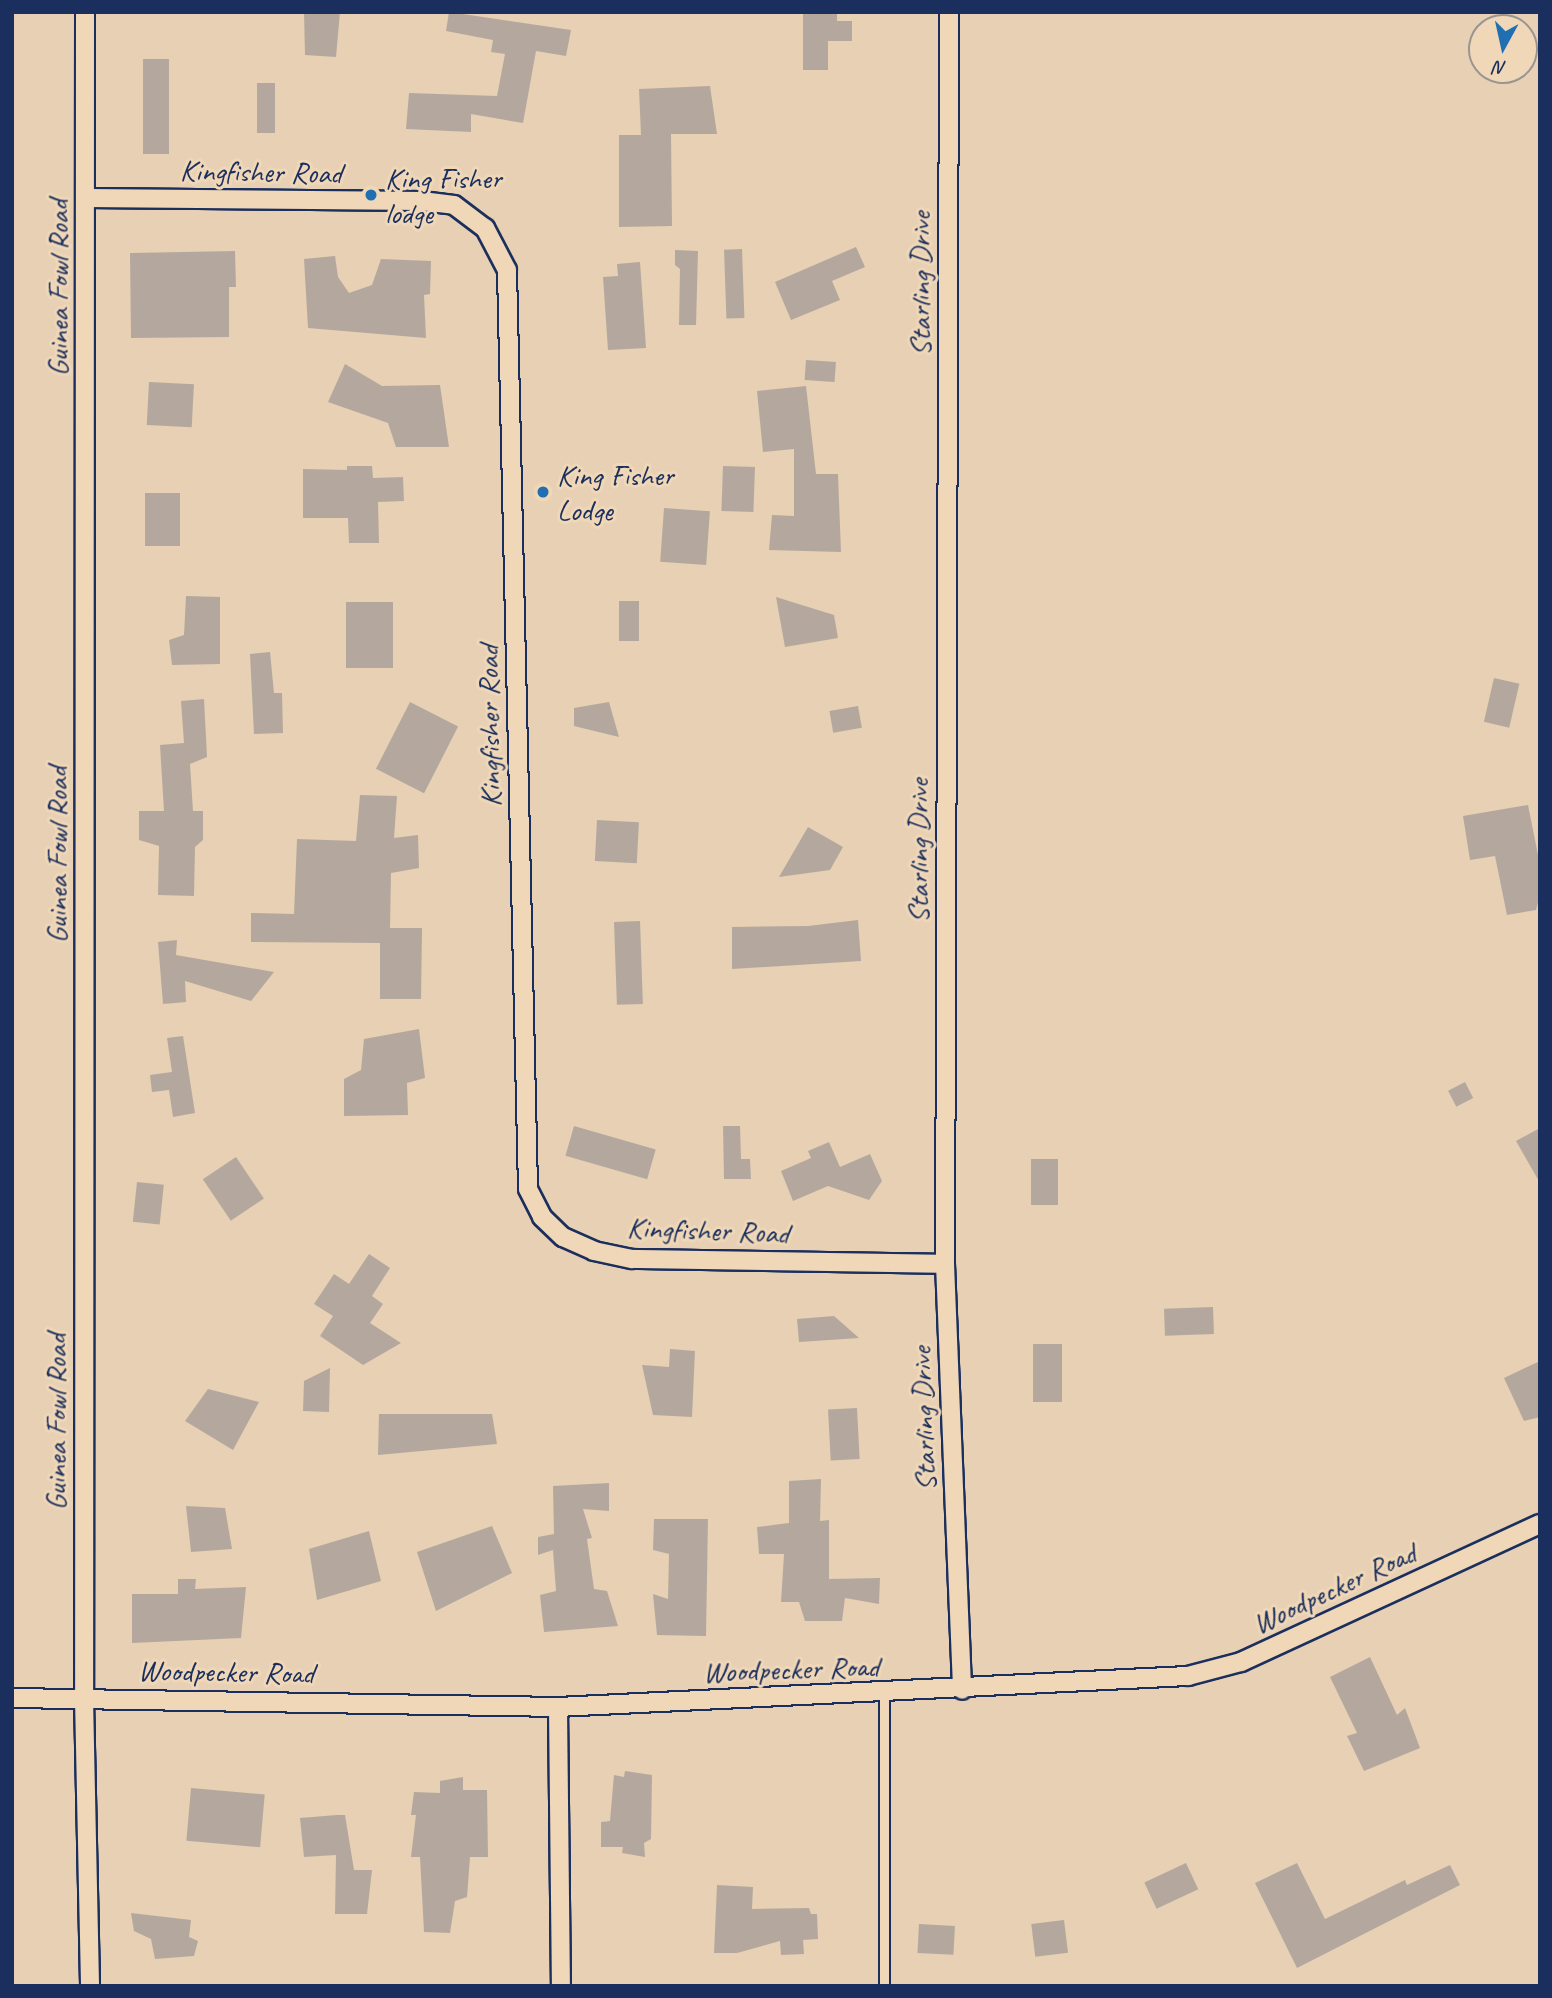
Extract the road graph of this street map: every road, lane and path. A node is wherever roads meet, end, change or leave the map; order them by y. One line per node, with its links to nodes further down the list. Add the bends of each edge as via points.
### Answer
1 (85, 12): 3 (street, Guinea Fowl Road)
2 (948, 12): 4 (street, Starling Drive)
3 (86, 198): 4 (street, Kingfisher Road, via 422,201 454,205 485,228 507,270 528,1189 542,1217 563,1237 594,1251 632,1259); 9 (street, Guinea Fowl Road)
4 (945, 1264): 6 (street, Starling Drive)
5 (1540, 1524): 6 (street, Woodpecker Road, via 1221,1668 1188,1676)
6 (962, 1690): 7 (street, Woodpecker Road)
7 (884, 1693): 10 (street, Woodpecker Road); 13 (lane)
8 (12, 1698): 9 (street, Woodpecker Road)
9 (84, 1698): 10 (street, Woodpecker Road); 11 (street, Guinea Fowl Road)
10 (558, 1706): 12 (street)
11 (90, 1986)
12 (561, 1986)
13 (884, 1986)

